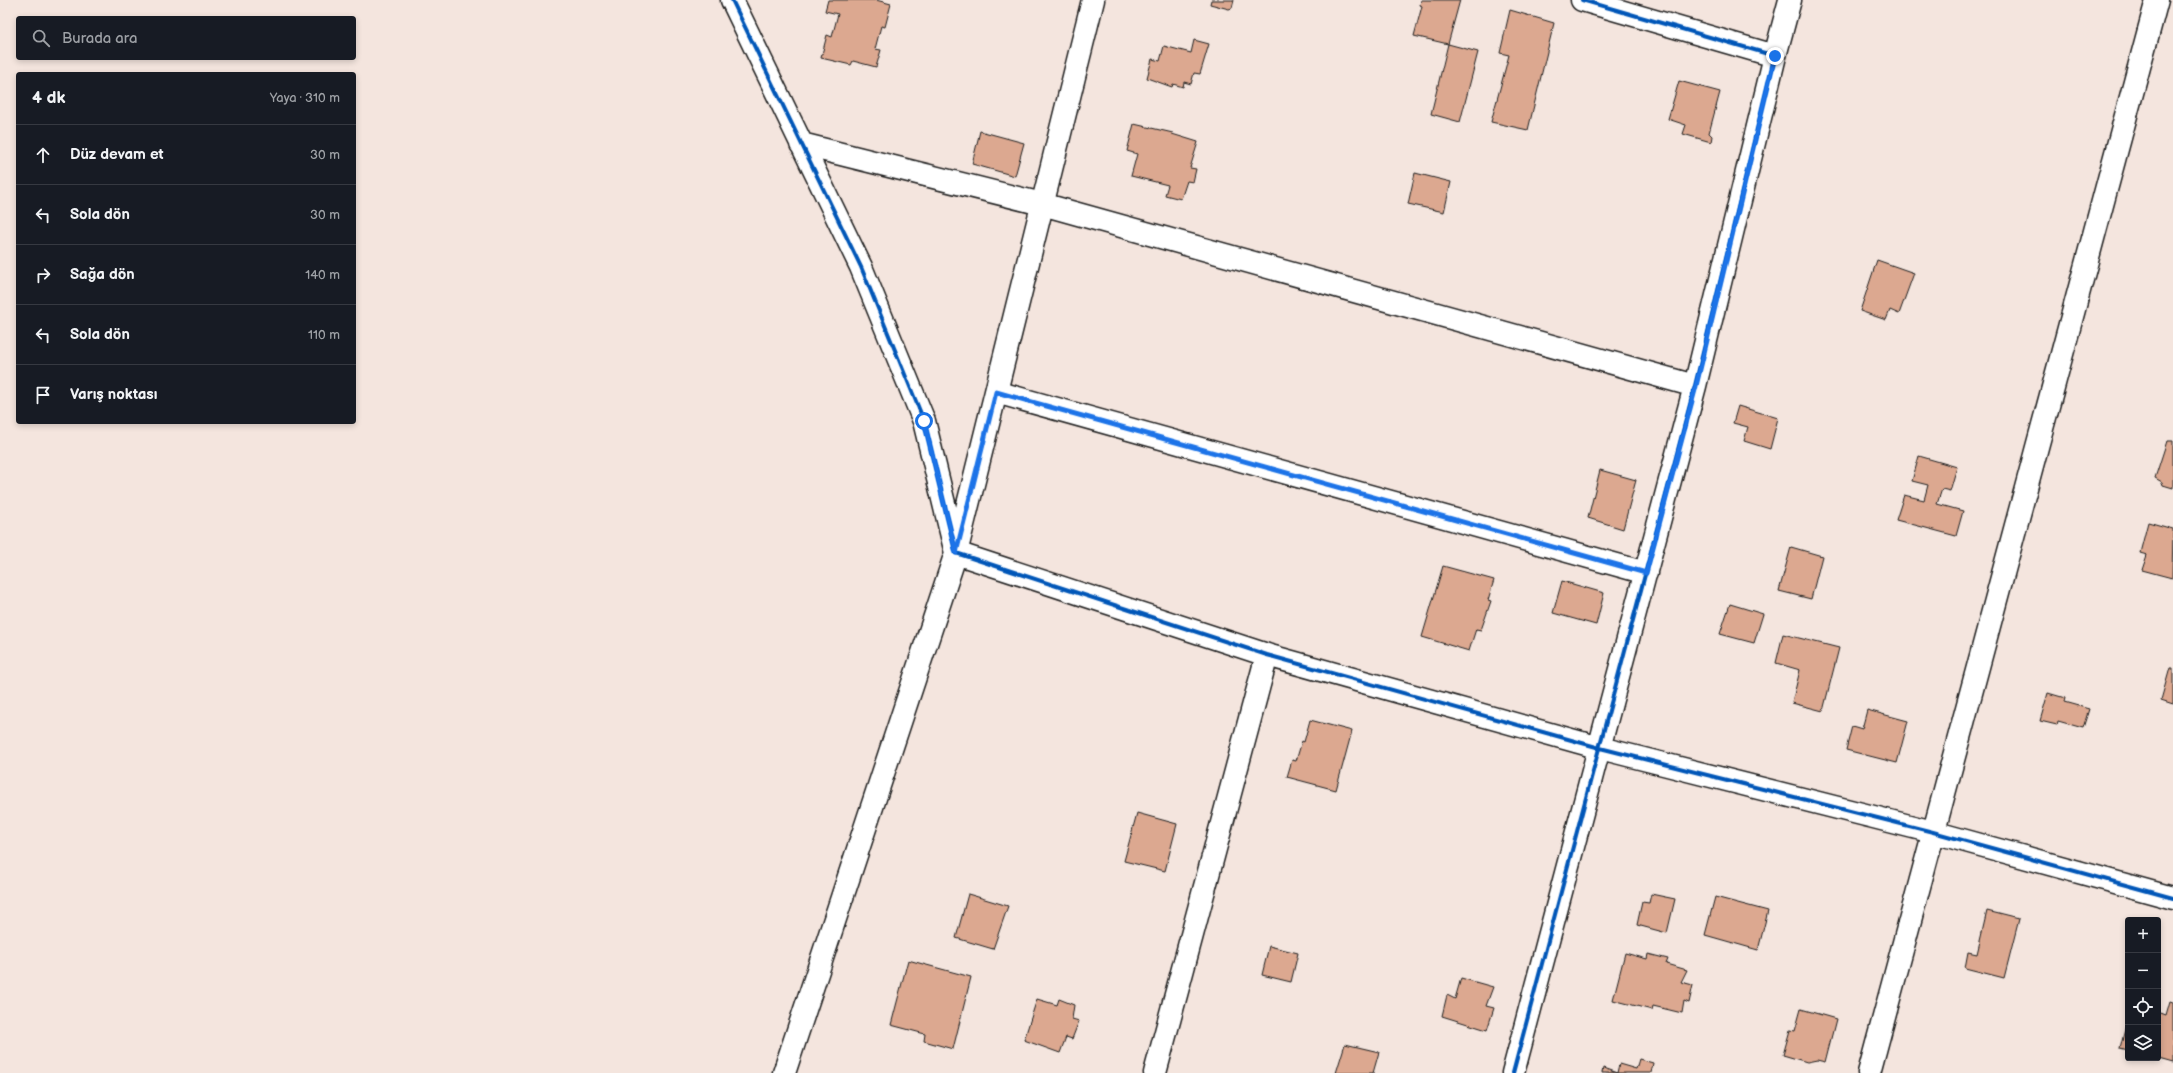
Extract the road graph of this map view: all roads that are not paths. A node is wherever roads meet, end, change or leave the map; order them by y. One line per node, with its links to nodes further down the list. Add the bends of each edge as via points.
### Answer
1 (732, 0): 7 (street)
2 (1093, 0): 8 (street)
3 (1582, 0): 6 (street)
4 (1790, 0): 6 (street)
5 (2157, 0): 15 (street)
6 (1775, 56): 9 (street)
7 (801, 144): 8 (street); 11 (street, via 861,267 924,421)
8 (1042, 204): 9 (street); 10 (street)
9 (1696, 386): 12 (street)
10 (996, 392): 11 (street); 12 (street)
11 (956, 553): 13 (street); 17 (street)
12 (1646, 573): 14 (street)
13 (1267, 655): 14 (street); 18 (street)
14 (1600, 748): 15 (street); 19 (street)
15 (1933, 832): 16 (street); 20 (street)
16 (2173, 898)
17 (784, 1073)
18 (1155, 1073)
19 (1513, 1073)
20 (1869, 1073)

